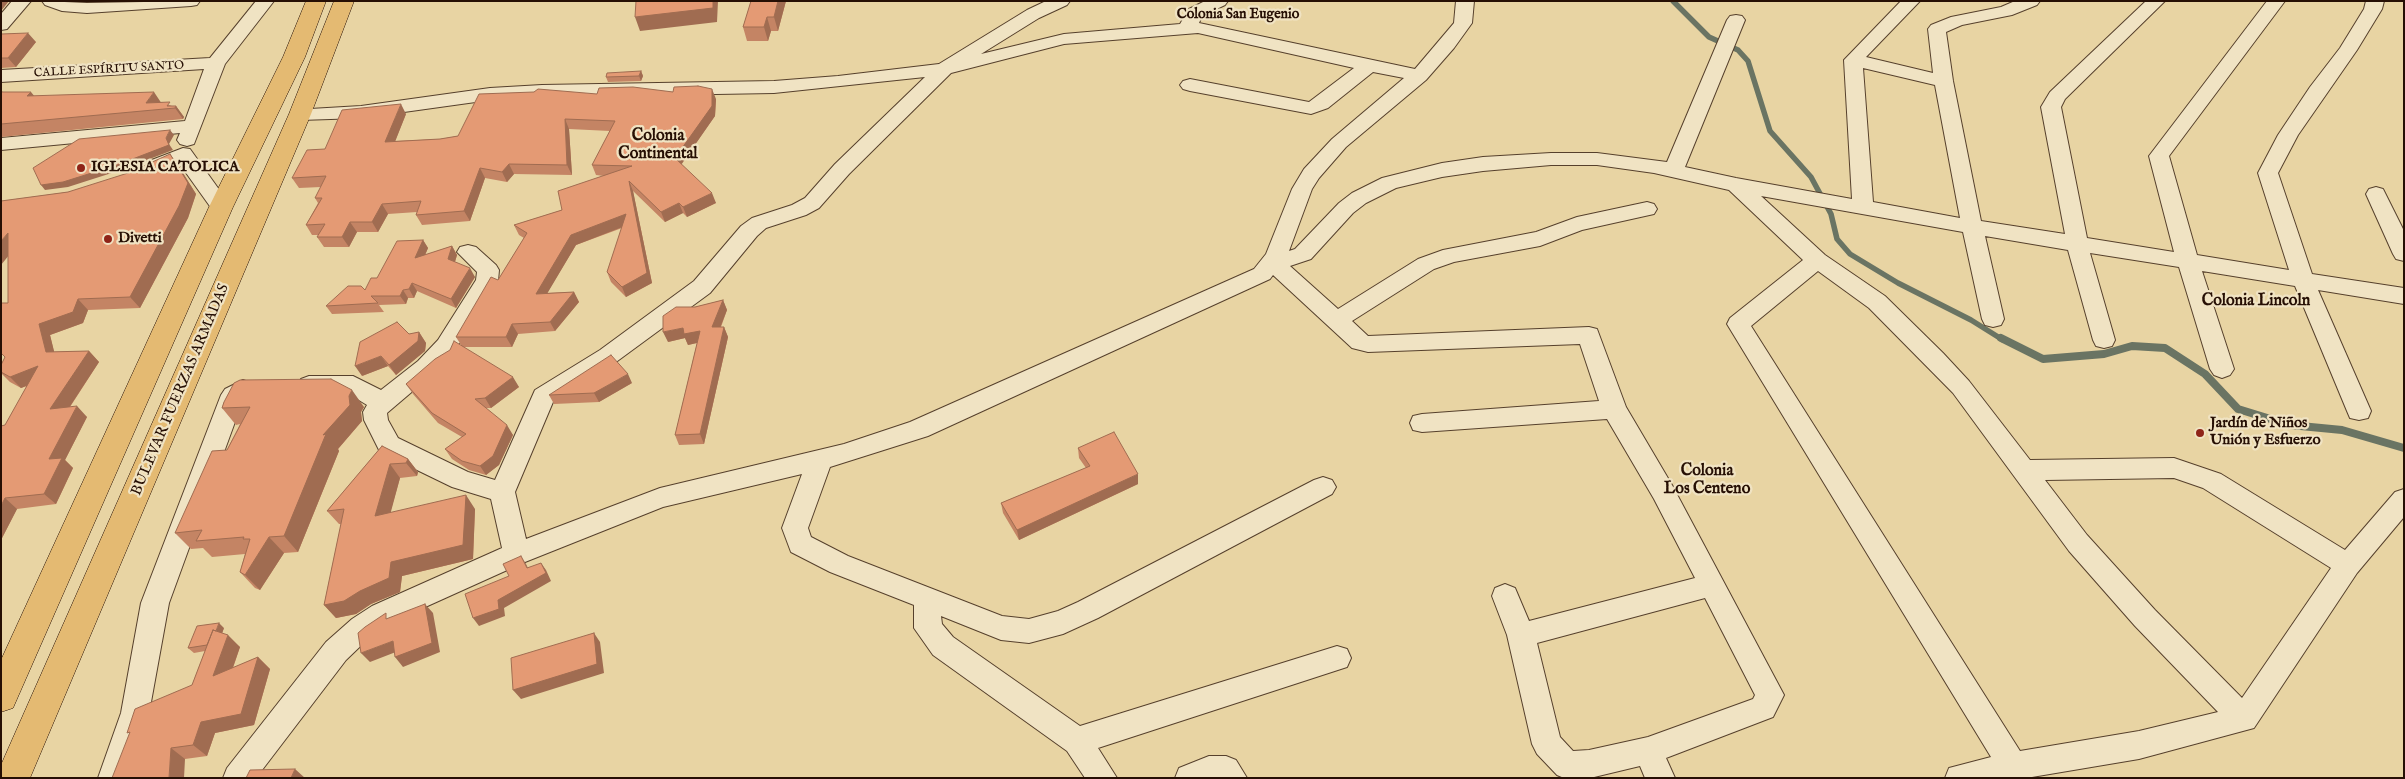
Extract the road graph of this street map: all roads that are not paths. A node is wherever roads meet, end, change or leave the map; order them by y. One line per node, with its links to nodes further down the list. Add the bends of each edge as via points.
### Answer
1 (22, 1): 17 (street)
2 (51, 1): 3 (street, via 68,7 87,8)
3 (191, 1)
4 (265, 1): 20 (street)
5 (316, 1): 37 (highway, via 294,57)
6 (344, 1): 27 (highway, BULEVAR FUERZAS ARMADAS)
7 (1061, 1): 15 (street)
8 (1219, 1): 18 (street, via 1195,13)
9 (1464, 1): 24 (street, via 1463,23)
10 (1911, 1): 19 (street)
11 (2031, 1): 25 (street, via 1939,26 1937,37)
12 (2156, 1): 40 (street, via 2057,96 2051,107)
13 (2276, 1): 44 (street, via 2159,156)
14 (2375, 1): 46 (street, via 2348,50 2288,135 2268,173)
15 (1030, 8): 22 (street)
16 (1736, 20): 31 (street)
17 (3, 21)
18 (1186, 29): 21 (street, via 1198,28); 22 (street, via 1064,39)
19 (1853, 60): 25 (street); 36 (street)
20 (216, 63): 23 (street, CALLE ESPÍRITU SANTO); 28 (street)
21 (1369, 65): 24 (street); 26 (street, via 1321,104 1311,108)
22 (944, 69): 27 (street, via 774,87 498,94 361,112); 61 (street, via 812,203 758,223 702,287 608,356 543,396)
23 (1, 76)
24 (1419, 76): 45 (street, via 1339,143 1310,174)
25 (1944, 82): 39 (street)
26 (1190, 86)
27 (300, 114): 76 (highway, BULEVAR FUERZAS ARMADAS)
28 (192, 126): 29 (street); 30 (street)
29 (1, 144)
30 (183, 154): 32 (street); 37 (street)
31 (1674, 169): 33 (street); 45 (street, via 1597,158 1572,158 1483,164 1424,174 1389,183 1359,198 1308,250)
32 (129, 177)
33 (1736, 185): 35 (street); 43 (street)
34 (2376, 194): 42 (street)
35 (1806, 197): 36 (street)
36 (1856, 206): 39 (street)
37 (221, 207): 70 (highway)
38 (1646, 209): 48 (street, via 1577,224 1540,239 1426,264)
39 (1972, 227): 40 (street); 49 (street)
40 (2077, 244): 44 (street); 50 (street)
41 (468, 252): 54 (street, via 488,270 487,281 446,346)
42 (2404, 254)
43 (1817, 260): 59 (street, via 1877,302 1935,358); 75 (street, via 1738,324)
44 (2188, 262): 46 (street); 51 (street)
45 (1273, 263): 48 (street); 58 (street, via 1262,274 919,429)
46 (2303, 280): 47 (street); 56 (street)
47 (2404, 296)
48 (1338, 319): 55 (street, via 1360,342 1368,344 1590,334)
49 (1993, 319)
50 (2104, 340)
51 (2222, 369)
52 (262, 386): 77 (street, via 241,389 233,394 155,603 135,713)
53 (289, 386): 54 (street, via 353,385)
54 (382, 402): 61 (street, via 375,412 376,420 389,444 461,480)
55 (1614, 409): 57 (street); 65 (street, via 1664,492)
56 (2359, 410)
57 (1422, 423)
58 (820, 460): 63 (street, via 660,498); 67 (street, via 795,528 800,544 839,564)
59 (2024, 470): 64 (street, via 2174,468 2212,481); 72 (street, via 2078,543 2145,618)
60 (1323, 487): 67 (street, via 1063,622 1029,631 1001,628)
61 (502, 492): 63 (street)
62 (2404, 499): 64 (street)
63 (516, 554): 78 (street, via 382,614 348,637)
64 (2348, 565): 72 (street)
65 (1711, 585): 68 (street); 74 (street, via 1770,695 1763,708)
66 (1505, 596): 68 (street)
67 (927, 599): 73 (street, via 928,628 943,646)
68 (1521, 635): 74 (street, via 1547,744 1567,764 1588,764)
69 (1337, 658): 73 (street)
70 (9, 670): 71 (highway)
71 (1, 697)
72 (2244, 719): 75 (street, via 2139,745)
73 (1077, 741): 79 (street)
74 (1648, 751): 82 (street)
75 (2013, 766): 83 (street)
76 (13, 778)
77 (113, 778)
78 (238, 778)
79 (1102, 778)
80 (1190, 778): 81 (street, via 1209,770 1226,770)
81 (1232, 778)
82 (1660, 778)
83 (1960, 778)

